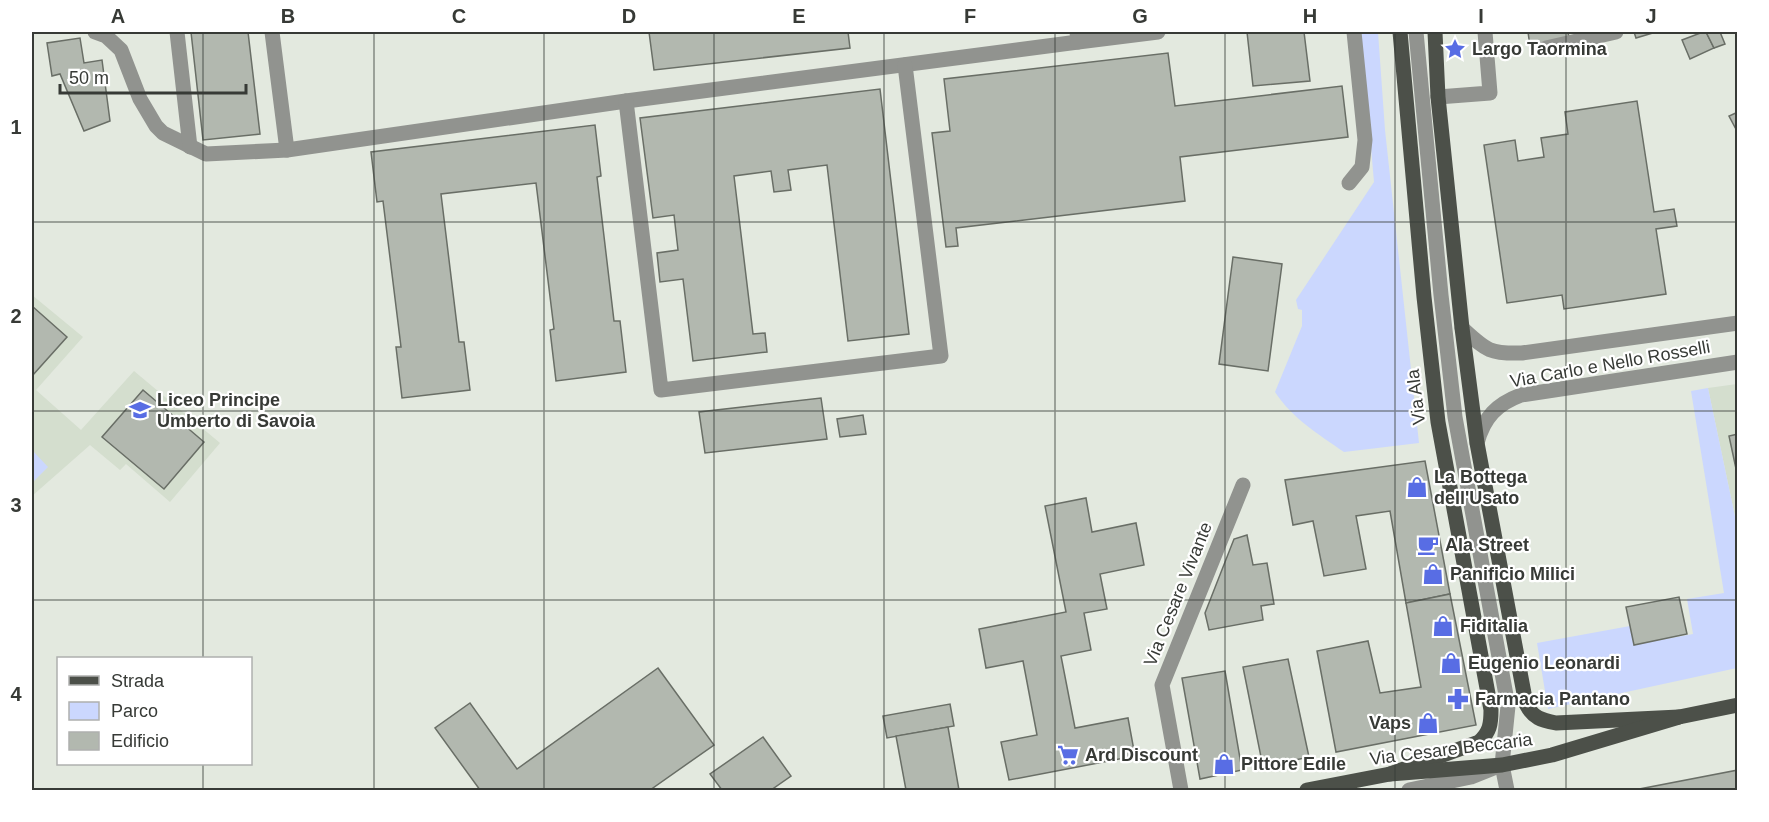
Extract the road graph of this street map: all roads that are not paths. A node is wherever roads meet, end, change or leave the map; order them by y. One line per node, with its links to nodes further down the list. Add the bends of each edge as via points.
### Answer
1 (95, 32): 16 (street, via 121,50 140,99 156,126)
2 (177, 32): 16 (street)
3 (272, 32): 17 (street)
4 (1158, 32): 11 (street)
5 (1354, 32): 18 (street, via 1365,140 1362,167)
6 (1400, 32): 27 (main road, Via Ala, via 1438,422 1491,725 1479,742)
7 (1416, 32): 26 (street, via 1455,417 1508,706)
8 (1435, 32): 14 (main road)
9 (1485, 32): 14 (street, via 1490,93)
10 (1616, 32): 12 (street)
11 (1077, 37): 13 (street)
12 (1546, 48)
13 (905, 65): 15 (street); 15 (street, via 941,356 661,390)
14 (1438, 97): 20 (main road)
15 (626, 101): 17 (street)
16 (190, 147): 17 (street, via 206,154)
17 (287, 150)
18 (1349, 183)
19 (1737, 323): 20 (street, Via Carlo e Nello Rosselli, via 1499,354)
20 (1462, 328): 22 (main road)
21 (1737, 362): 22 (street, Via Carlo e Nello Rosselli, via 1521,395 1497,407 1481,429)
22 (1477, 443): 25 (main road, via 1531,714 1541,721 1556,723)
23 (1243, 485): 28 (street, Via Cesare Vivante, via 1162,684)
24 (1737, 705): 25 (main road, Via Cesare Beccaria)
25 (1679, 717): 26 (main road, Via Cesare Beccaria, via 1552,755)
26 (1502, 765): 27 (main road, Via Cesare Beccaria); 30 (street, via 1471,777); 31 (street)
27 (1390, 774): 29 (main road, Via Cesare Beccaria)
28 (1181, 790)
29 (1307, 790)
30 (1409, 790)
31 (1507, 790)

